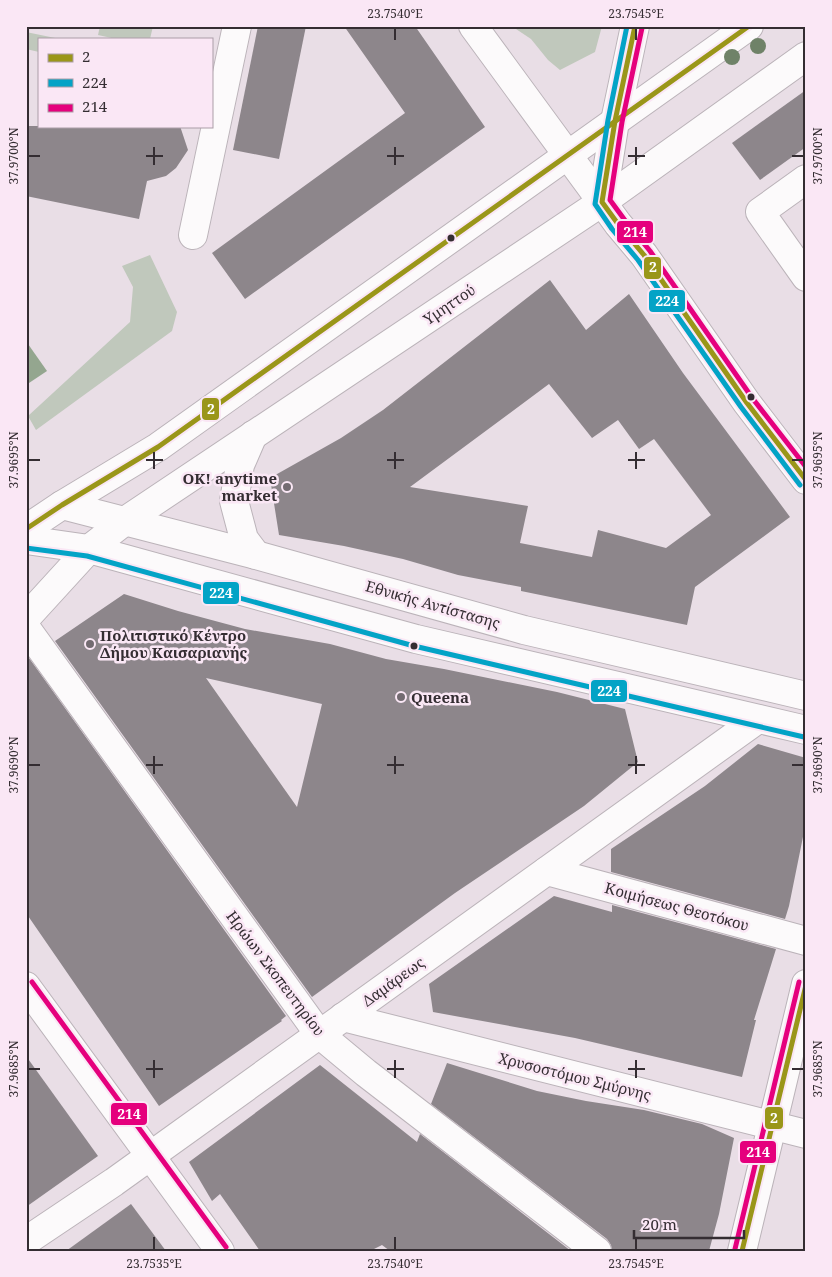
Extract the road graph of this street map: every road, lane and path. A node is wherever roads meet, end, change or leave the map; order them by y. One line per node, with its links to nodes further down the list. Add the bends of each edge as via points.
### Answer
1 (237, 26): 10 (main road)
2 (473, 26): 7 (main road)
3 (635, 26): 6 (main road)
4 (749, 26): 6 (main road)
5 (806, 56): 9 (main road, Υμηττού)
6 (615, 121): 7 (main road); 9 (main road)
7 (568, 155): 9 (main road); 14 (main road, via 158,447)
8 (806, 179): 11 (main road, via 760,212)
9 (602, 202): 12 (main road, Υμηττού); 13 (main road, via 644,255 747,403)
10 (193, 235)
11 (806, 277)
12 (253, 435): 15 (main road, Υμηττού); 19 (main road, via 240,465 234,501 244,539)
13 (806, 480)
14 (62, 506): 15 (main road, Εθνικής Αντίστασης); 16 (main road)
15 (125, 521): 18 (main road, Υμηττού); 19 (main road, Εθνικής Αντίστασης)
16 (26, 529)
17 (26, 540): 18 (main road)
18 (89, 549): 20 (main road); 23 (main road, via 416,639)
19 (256, 555): 22 (main road, Εθνικής Αντίστασης, via 524,630)
20 (26, 618)
21 (26, 628): 30 (main road, Ηρώων Σκοπευτηρίου)
22 (806, 696)
23 (758, 718): 24 (main road); 25 (main road, Δαμάρεως)
24 (806, 730)
25 (547, 871): 26 (main road, Κοιμήσεως Θεοτόκου); 29 (main road, Δαμάρεως)
26 (806, 941)
27 (806, 984): 31 (main road)
28 (26, 986): 33 (main road)
29 (343, 1017): 30 (main road, Δαμάρεως); 31 (main road, Χρυσοστόμου Σμύρνης)
30 (319, 1034): 33 (main road, Δαμάρεως); 36 (main road, Ηρώων Σκοπευτηρίου)
31 (772, 1126): 32 (main road, Χρυσοστόμου Σμύρνης); 37 (main road)
32 (806, 1134)
33 (151, 1156): 34 (main road, Δαμάρεως); 35 (main road)
34 (26, 1241)
35 (220, 1251)
36 (597, 1251)
37 (742, 1251)

